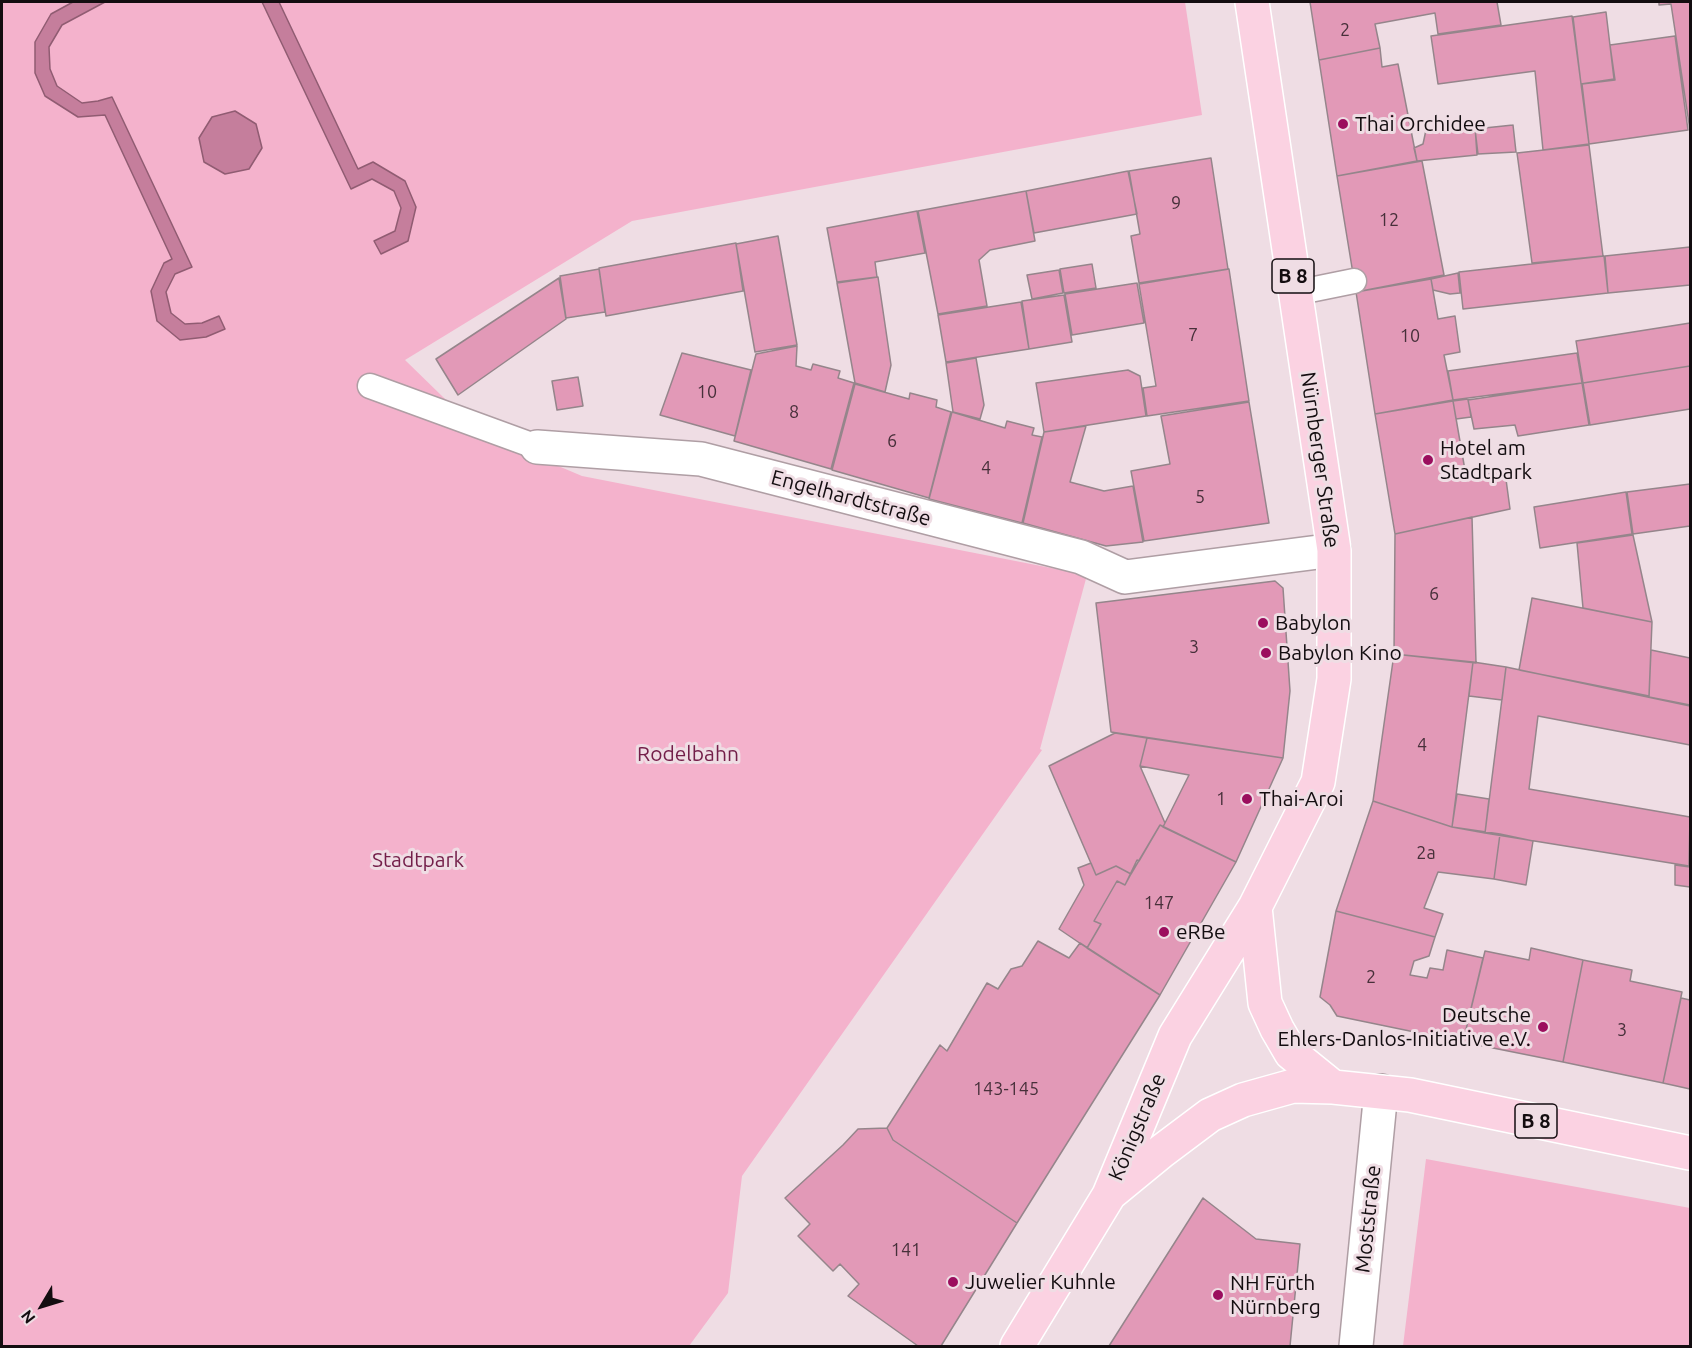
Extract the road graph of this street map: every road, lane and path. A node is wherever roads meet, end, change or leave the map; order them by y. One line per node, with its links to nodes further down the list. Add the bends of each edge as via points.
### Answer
1 (1252, 2): 3 (main road, Nürnberger Straße / B 8)
2 (1354, 281): 3 (lane)
3 (1295, 293): 6 (main road, Nürnberger Straße / B 8)
4 (370, 386): 5 (lane, Engelhardtstraße)
5 (537, 447): 6 (street, Engelhardtstraße, via 701,459 1081,557 1125,577)
6 (1334, 550): 7 (main road, Nürnberger Straße / B 8, via 1334,679 1318,782)
7 (1255, 907): 8 (main road, via 1265,1003 1291,1053); 11 (main road, Königstraße / B 8, via 1175,1036)
8 (1333, 1088): 9 (main road, B 8); 11 (main road, B 8, via 1293,1086 1243,1100 1210,1115)
9 (1381, 1091): 10 (main road, B 8); 13 (street, Moststraße)
10 (1690, 1153)
11 (1109, 1195): 12 (main road, Königstraße / B 8)
12 (1017, 1347)
13 (1356, 1347)

